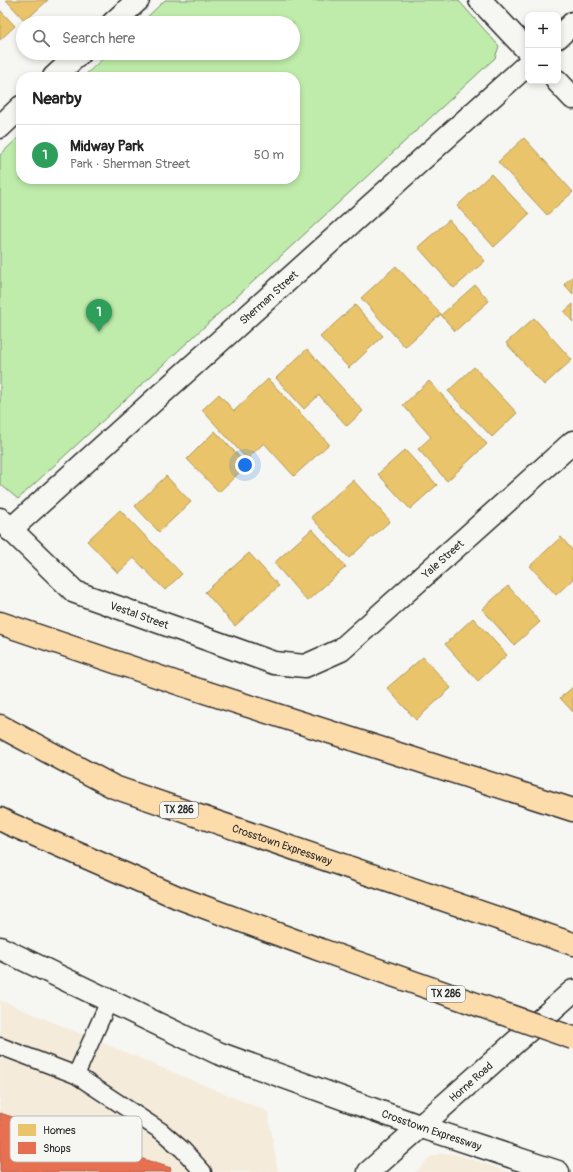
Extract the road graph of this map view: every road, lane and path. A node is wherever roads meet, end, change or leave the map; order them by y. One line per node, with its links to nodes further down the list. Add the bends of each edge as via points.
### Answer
1 (138, 0): 3 (street)
2 (480, 0): 6 (street)
3 (121, 16)
4 (573, 23): 5 (street)
5 (561, 34)
6 (525, 48)
7 (72, 60): 9 (street)
8 (525, 67): 15 (street, Sherman Street)
9 (59, 72)
10 (560, 84): 11 (street)
11 (573, 98)
12 (16, 113): 13 (street)
13 (0, 127)
14 (573, 442): 17 (street, Yale Street, via 341,650)
15 (5, 524): 17 (street, Vestal Street, via 75,592 274,662)
16 (0, 623): 19 (highway, via 183,685)
17 (305, 666)
18 (0, 726): 21 (highway, Crosstown Expressway / TX 286, via 114,787)
19 (573, 810)
20 (0, 818): 25 (highway, TX 286, bridge, via 176,897)
21 (573, 944)
22 (0, 948): 24 (street, Crosstown Expressway)
23 (573, 991): 30 (street, Horne Road)
24 (109, 1001): 27 (lane); 30 (street, Crosstown Expressway, via 218,1053)
25 (573, 1038)
26 (0, 1046): 27 (lane)
27 (76, 1075): 28 (lane)
28 (138, 1116)
29 (142, 1118): 31 (lane, via 183,1150)
30 (419, 1126): 32 (street, Horne Road); 33 (street, Crosstown Expressway)
31 (203, 1172)
32 (369, 1172)
33 (558, 1172)

